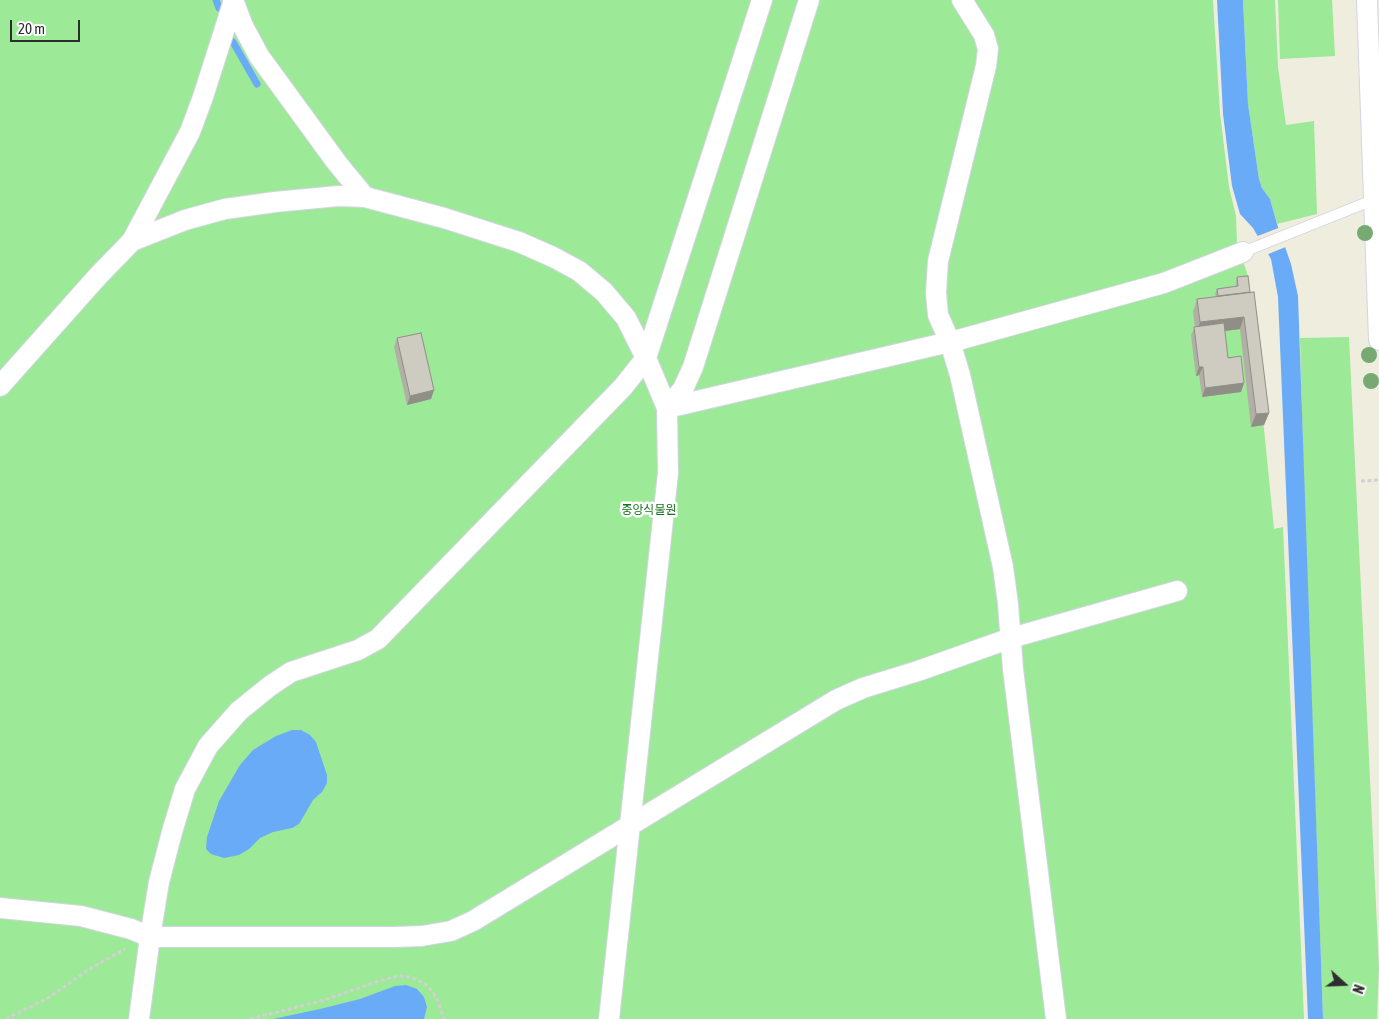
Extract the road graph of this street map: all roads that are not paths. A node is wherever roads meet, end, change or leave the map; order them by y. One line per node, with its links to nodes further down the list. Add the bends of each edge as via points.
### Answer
1 (762, 0): 12 (street)
2 (809, 0): 14 (street, via 693,367 683,388)
3 (962, 0): 11 (street, via 984,35 988,49 938,261 938,315)
4 (1367, 0): 7 (street)
5 (233, 1): 6 (street, via 259,56); 8 (street, via 190,132)
6 (365, 197): 8 (street, via 338,196 225,209 185,220); 12 (street, via 519,242 579,271 604,292 626,318)
7 (1373, 200): 9 (lane); 10 (street)
8 (132, 241): 13 (street)
9 (1243, 252): 11 (street, via 1164,283)
10 (1379, 340)
11 (950, 342): 14 (street); 16 (street, via 1002,567)
12 (646, 358): 14 (street); 19 (street, via 623,387 378,639 358,650 291,672 239,711 208,746 185,789 159,882)
13 (0, 386)
14 (667, 408): 17 (street, via 668,473)
15 (1177, 591): 16 (street)
16 (1011, 638): 17 (street, via 836,700); 22 (street)
17 (631, 825): 19 (street, via 473,922 451,930 394,937); 21 (street)
18 (0, 908): 19 (street, via 81,916)
19 (150, 937): 20 (street)
20 (138, 1019)
21 (609, 1019)
22 (1056, 1019)

